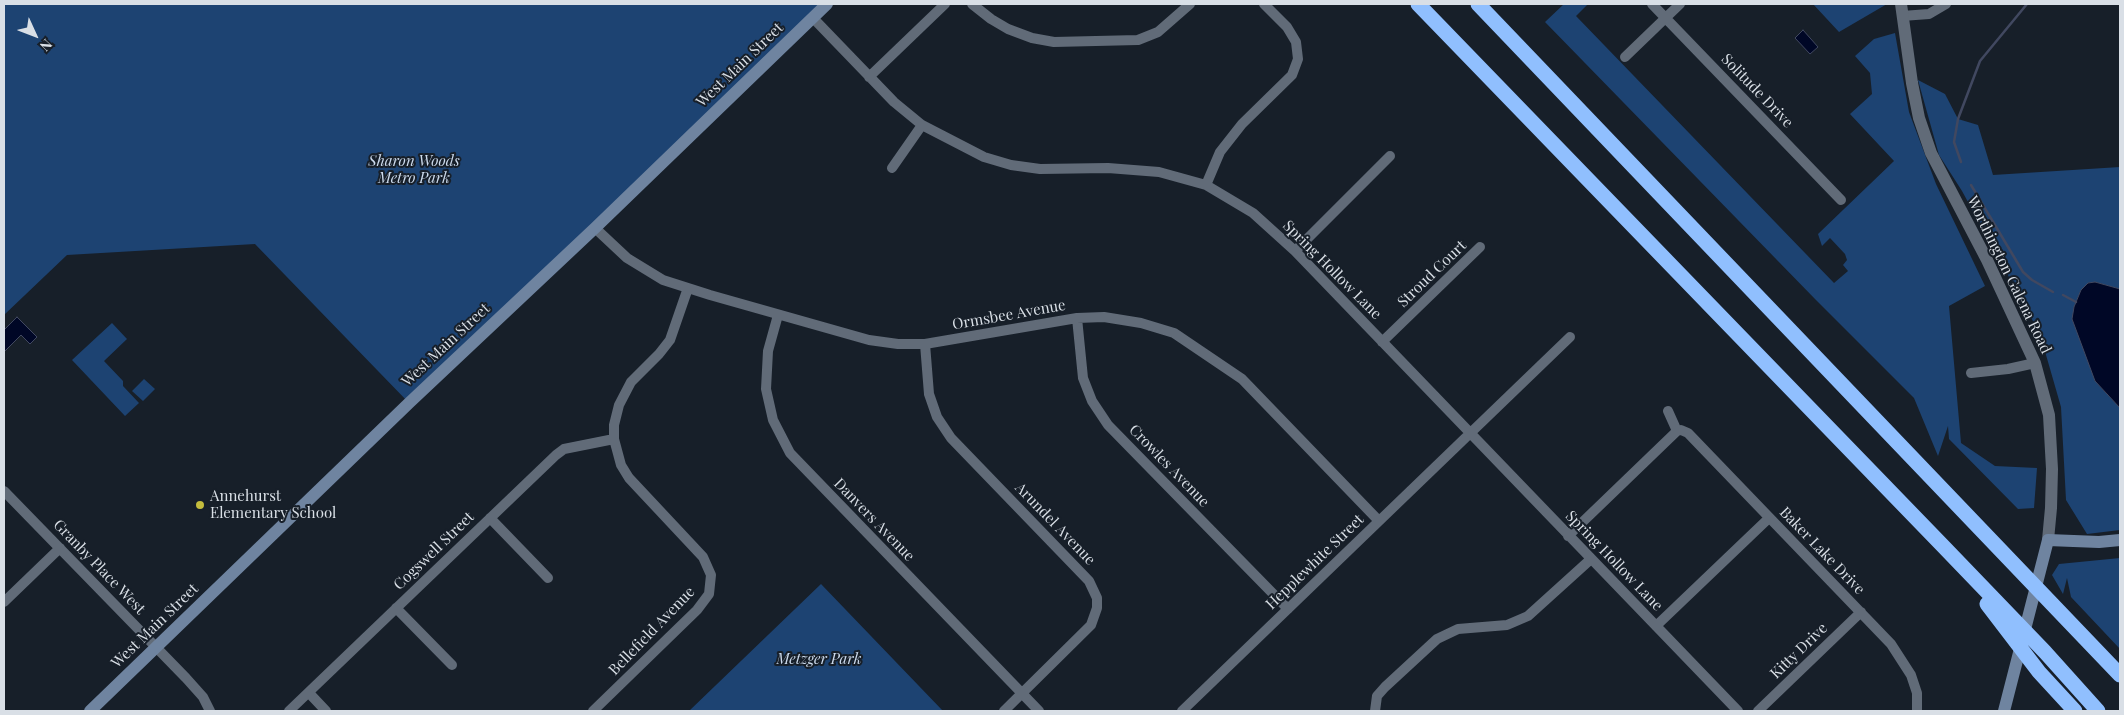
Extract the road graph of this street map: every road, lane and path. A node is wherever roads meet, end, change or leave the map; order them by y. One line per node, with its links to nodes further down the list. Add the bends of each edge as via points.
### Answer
1 (827, 4): 12 (main road, West Main Street)
2 (945, 4): 15 (street)
3 (972, 4): 4 (street, via 1008,29 1054,42 1138,40 1158,32)
4 (1190, 4)
5 (1264, 4): 19 (street, via 1287,27 1296,42 1298,59 1292,74 1242,124 1220,152)
6 (1418, 4): 50 (highway, via 1942,546)
7 (1478, 4): 54 (highway)
8 (1652, 4): 13 (street, Solitude Drive)
9 (1680, 4): 13 (street)
10 (1946, 4): 11 (street, via 1930,14)
11 (1902, 10): 30 (street, Worthington Galena Road, via 1919,118 1931,153)
12 (813, 18): 15 (street, Spring Hollow Lane); 21 (main road, West Main Street)
13 (1666, 18): 14 (street); 20 (street, Solitude Drive)
14 (1625, 57)
15 (869, 77): 16 (street, Spring Hollow Lane)
16 (922, 125): 18 (street); 19 (street, Spring Hollow Lane, via 984,157 1011,165 1040,169 1108,168 1159,172)
17 (1390, 156): 23 (street)
18 (892, 168)
19 (1206, 185): 23 (street, Spring Hollow Lane, via 1253,213)
20 (1841, 200)
21 (595, 228): 24 (street, Ormsbee Avenue, via 627,258 663,280); 52 (main road, West Main Street, via 405,406)
22 (1480, 248): 28 (street, Stroud Court)
23 (1295, 250): 28 (street, Spring Hollow Lane)
24 (688, 288): 25 (street, Ormsbee Avenue); 35 (street, Bellefield Avenue, via 670,340 631,382 618,405)
25 (778, 315): 29 (street, Ormsbee Avenue, via 869,340); 56 (street, Danvers Avenue, via 768,351 766,389 773,420 790,453)
26 (1077, 318): 29 (street, Ormsbee Avenue); 39 (street, Ormsbee Avenue, via 1104,317 1174,333 1242,379); 48 (street, Crowles Avenue, via 1083,378 1092,402 1108,425)
27 (1570, 337): 34 (street, Hepplewhite Street)
28 (1382, 342): 34 (street, Spring Hollow Lane)
29 (925, 344): 56 (street, Arundel Avenue, via 929,394 936,417 951,438 1089,581 1097,598 1091,626)
30 (2036, 363): 31 (street); 41 (street, Worthington Galena Road, via 2049,415 2052,498)
31 (1971, 373)
32 (1668, 411): 33 (street)
33 (1677, 431): 38 (street, Baker Lake Drive, via 1688,433); 40 (street)
34 (1470, 434): 39 (street, Hepplewhite Street); 40 (street, Spring Hollow Lane)
35 (614, 438): 37 (street, Cogswell Street, via 564,449); 62 (street, Bellefield Avenue, via 621,465 629,478 703,557 711,575 708,594 697,610)
36 (4, 490): 43 (street, Granby Place West)
37 (490, 518): 45 (street); 47 (street, Cogswell Street)
38 (1769, 518): 49 (street, Baker Lake Drive); 51 (street)
39 (1378, 521): 48 (street, Hepplewhite Street)
40 (1568, 536): 44 (street, Spring Hollow Lane)
41 (2048, 540): 42 (main road); 69 (main road, Worthington Galena Road)
42 (2120, 540)
43 (60, 548): 46 (street); 52 (street, Granby Place West)
44 (1591, 559): 51 (street, Spring Hollow Lane); 57 (street, via 1528,616 1507,625 1458,629 1437,639 1385,686 1377,696)
45 (548, 578)
46 (4, 602)
47 (396, 608): 53 (street); 55 (street, Cogswell Street)
48 (1288, 609): 65 (street, Hepplewhite Street)
49 (1861, 612): 67 (street, Kitty Drive); 68 (street, Baker Lake Drive, via 1891,644 1911,675 1917,693)
50 (2003, 617): 70 (highway, via 2039,672); 71 (highway, via 2045,652)
51 (1656, 626): 66 (street, Spring Hollow Lane)
52 (156, 648): 58 (main road, West Main Street); 59 (street, Granby Place West, via 203,697)
53 (452, 665)
54 (2120, 675)
55 (309, 693): 60 (street, Cogswell Street); 61 (street)
56 (1022, 694): 63 (street, Arundel Avenue); 64 (street, Danvers Avenue)
57 (1374, 710)
58 (90, 711)
59 (210, 711)
60 (289, 711)
61 (326, 711)
62 (593, 711)
63 (1004, 711)
64 (1038, 711)
65 (1182, 711)
66 (1738, 711)
67 (1758, 711)
68 (1917, 711)
69 (2004, 711)
70 (2075, 711)
71 (2098, 711)

